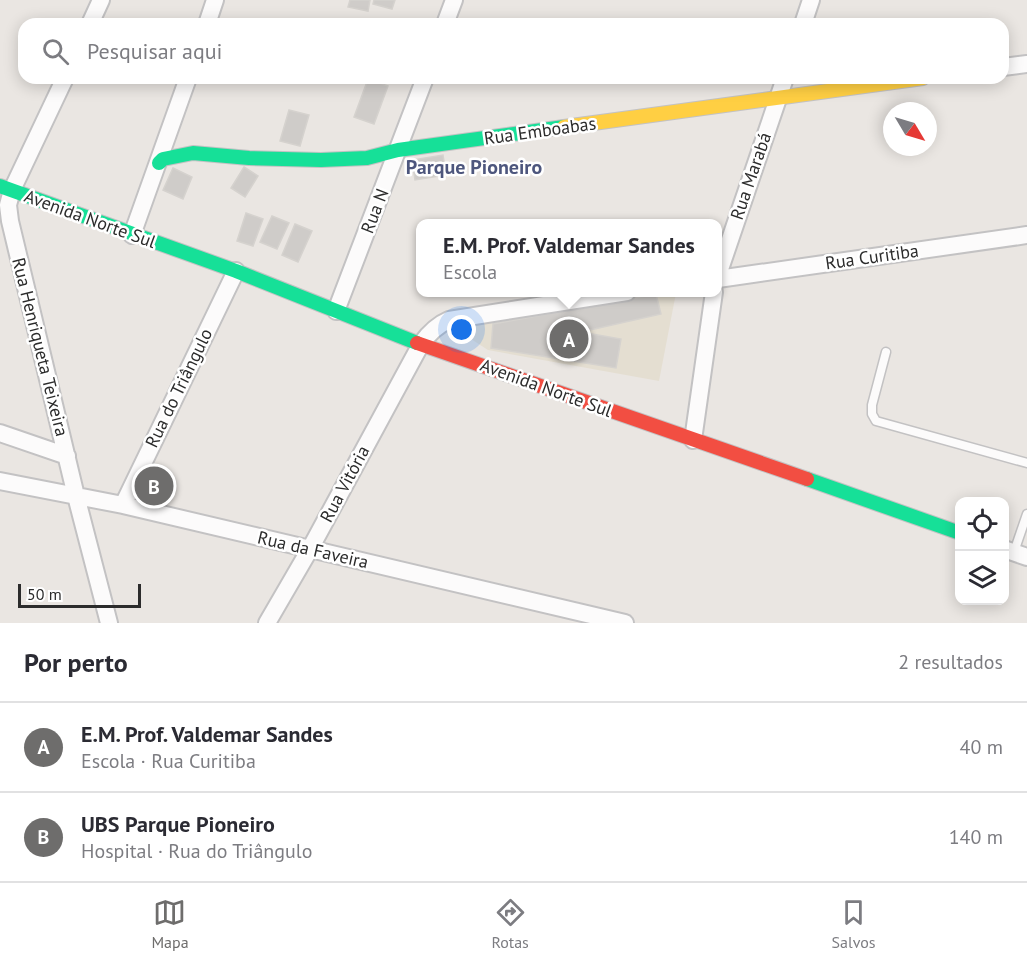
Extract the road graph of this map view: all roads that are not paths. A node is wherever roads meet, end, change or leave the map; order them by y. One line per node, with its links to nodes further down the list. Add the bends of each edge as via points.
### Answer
1 (101, 0): 5 (street)
2 (215, 0): 6 (street)
3 (454, 0): 7 (street)
4 (811, 0): 8 (street)
5 (93, 18)
6 (209, 18)
7 (447, 18)
8 (805, 18)
9 (1027, 64): 10 (street)
10 (1009, 66)
11 (61, 84): 19 (street, Rua Henriqueta Teixeira)
12 (186, 84): 18 (street)
13 (423, 84): 17 (street, Rua N)
14 (783, 84): 16 (street, Rua Marabá)
15 (877, 84): 16 (street, Rua Emboabas)
16 (778, 97): 17 (street, Rua Emboabas); 22 (street, Rua Marabá)
17 (398, 150): 18 (street, Rua Emboabas, via 367,158 321,160 193,153); 27 (street, Rua N)
18 (159, 163): 20 (street)
19 (6, 188): 20 (street, Avenida Norte Sul); 32 (street, Rua Henriqueta Teixeira, via 10,221)
20 (132, 235): 23 (street, Avenida Norte Sul)
21 (1027, 235): 24 (street, Rua Curitiba)
22 (722, 262)
23 (236, 271): 27 (street, Avenida Norte Sul); 36 (street, Rua do Triângulo)
24 (722, 276)
25 (595, 297): 28 (street, via 448,320)
26 (713, 297): 31 (street)
27 (336, 311): 28 (street, Avenida Norte Sul)
28 (421, 344): 31 (street, Avenida Norte Sul); 39 (street, Rua Vitória)
29 (886, 352): 33 (lane, via 872,405 876,421)
30 (0, 433): 32 (street)
31 (693, 440): 38 (street, Avenida Norte Sul)
32 (67, 456): 35 (street, Rua Henriqueta Teixeira)
33 (1027, 463)
34 (0, 481): 35 (street, Rua da Faveira)
35 (76, 496): 36 (street, Rua da Faveira); 41 (street, Rua Henriqueta Teixeira)
36 (123, 505): 39 (street, Rua da Faveira)
37 (1027, 514): 40 (lane)
38 (955, 531)
39 (310, 549): 42 (street, Rua Vitória); 43 (street, Rua da Faveira)
40 (1015, 552)
41 (109, 623)
42 (267, 623)
43 (625, 623)

